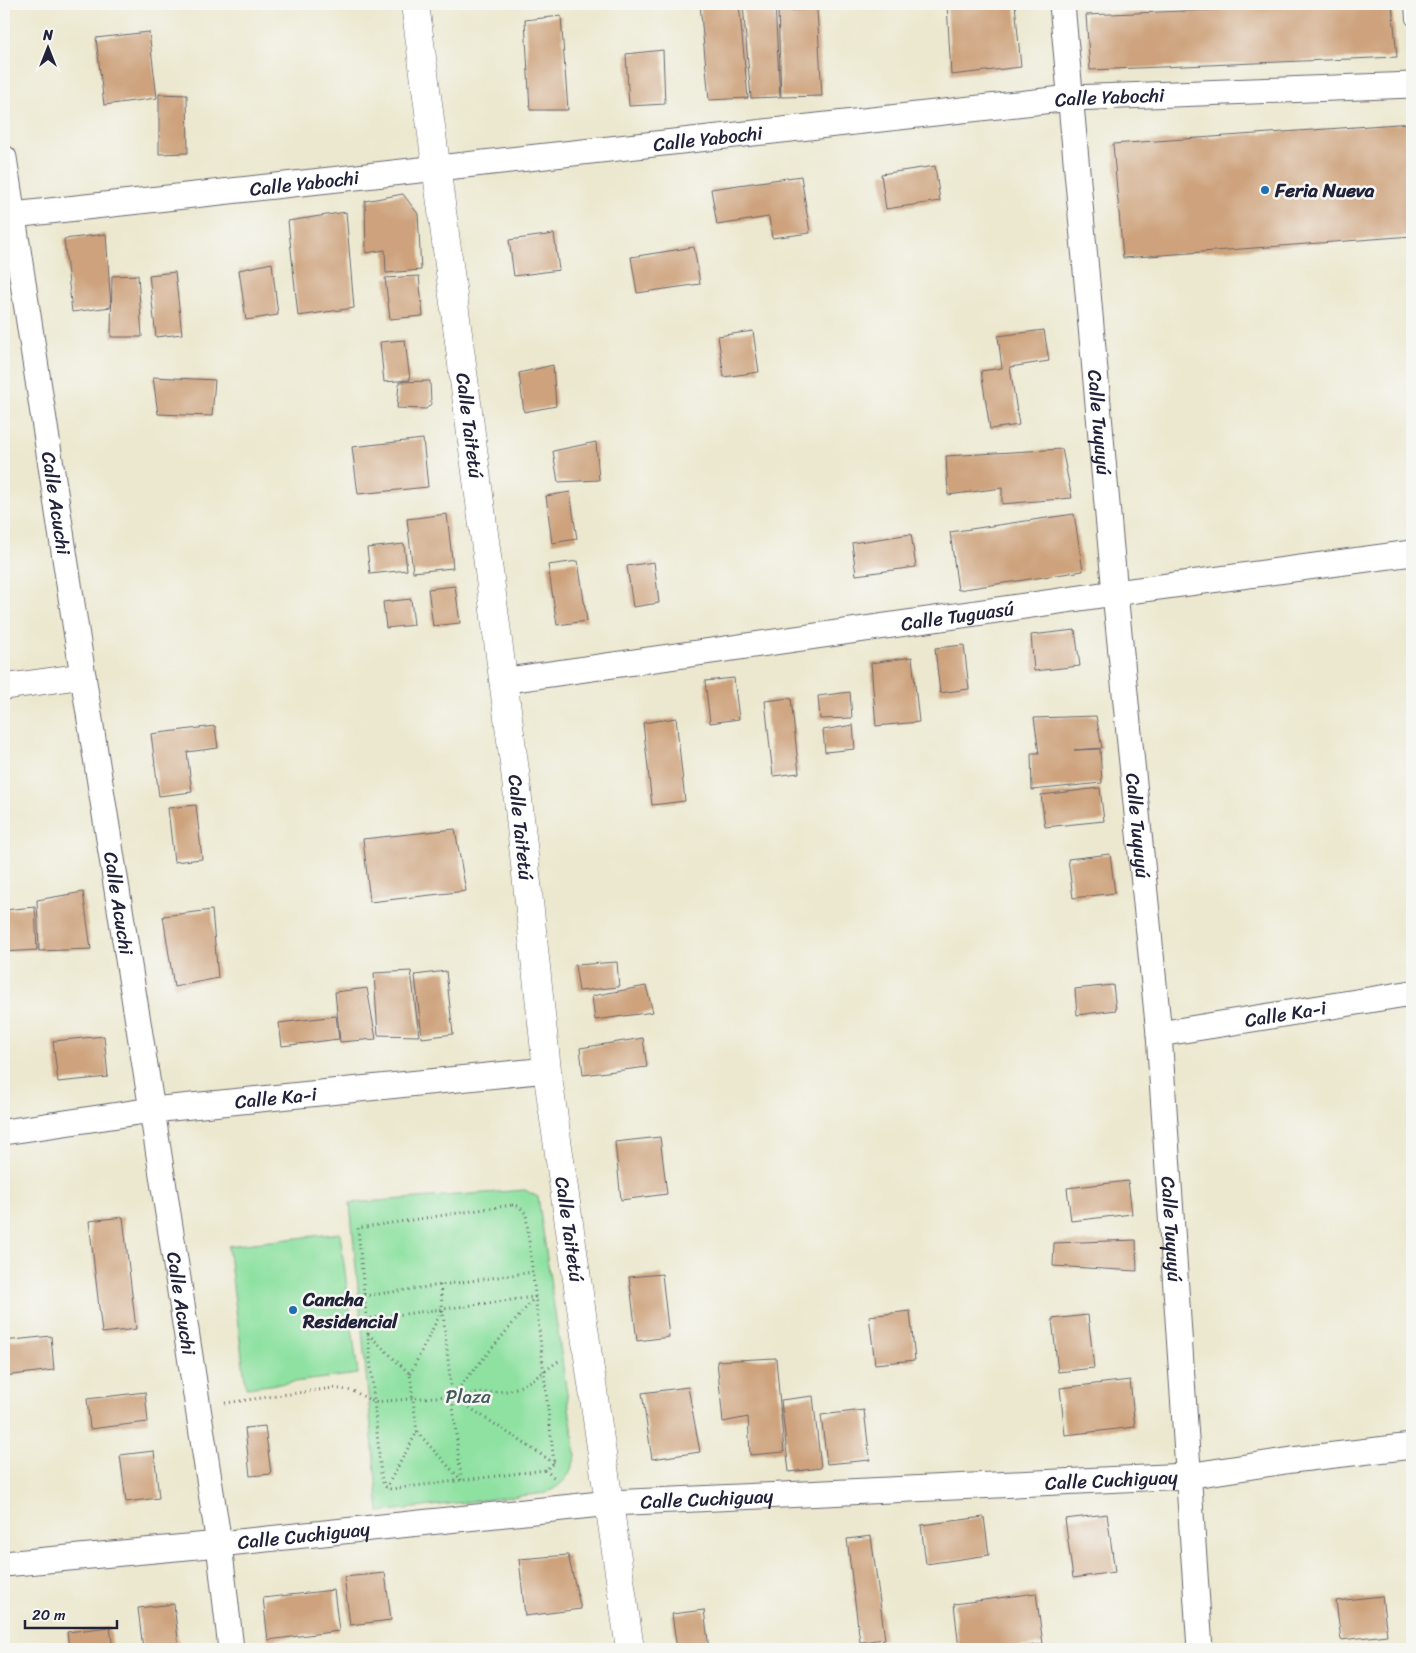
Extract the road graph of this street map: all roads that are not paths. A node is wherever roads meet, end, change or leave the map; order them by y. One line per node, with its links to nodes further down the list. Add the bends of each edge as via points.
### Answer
1 (415, 4): 8 (street, Calle Taitetú)
2 (1062, 4): 6 (street, Calle Tuyuyú)
3 (1411, 4): 4 (lane)
4 (1412, 19)
5 (1412, 85): 6 (street, Calle Yabochi)
6 (1071, 98): 8 (street, Calle Yabochi); 11 (street, Calle Tuyuyú)
7 (4, 158): 9 (street, Calle Acuchi)
8 (436, 168): 9 (street, Calle Yabochi); 13 (street, Calle Taitetú)
9 (8, 215): 12 (street, Calle Acuchi)
10 (1412, 553): 11 (street, Calle Tuguasú)
11 (1115, 593): 13 (street, Calle Tuguasú); 16 (street, Calle Tuyuyú)
12 (83, 676): 14 (street); 18 (street, Calle Acuchi)
13 (502, 681): 17 (street, Calle Taitetú, via 515,771)
14 (4, 687)
15 (1412, 993): 16 (street, Calle Ka-i)
16 (1158, 1034): 21 (street, Calle Tuyuyú)
17 (547, 1070): 18 (street, Calle Ka-i); 22 (street, Calle Taitetú)
18 (152, 1110): 19 (street, Calle Ka-i); 23 (street, Calle Acuchi)
19 (4, 1132)
20 (1412, 1446): 21 (street, Calle Cuchiguay)
21 (1187, 1476): 22 (street, Calle Cuchiguay); 27 (street, Calle Tuyuyú)
22 (610, 1504): 23 (street, Calle Cuchiguay); 26 (street, Calle Taitetú)
23 (219, 1544): 24 (street, Calle Cuchiguay); 25 (street, Calle Acuchi)
24 (4, 1564)
25 (231, 1649)
26 (630, 1649)
27 (1200, 1649)

